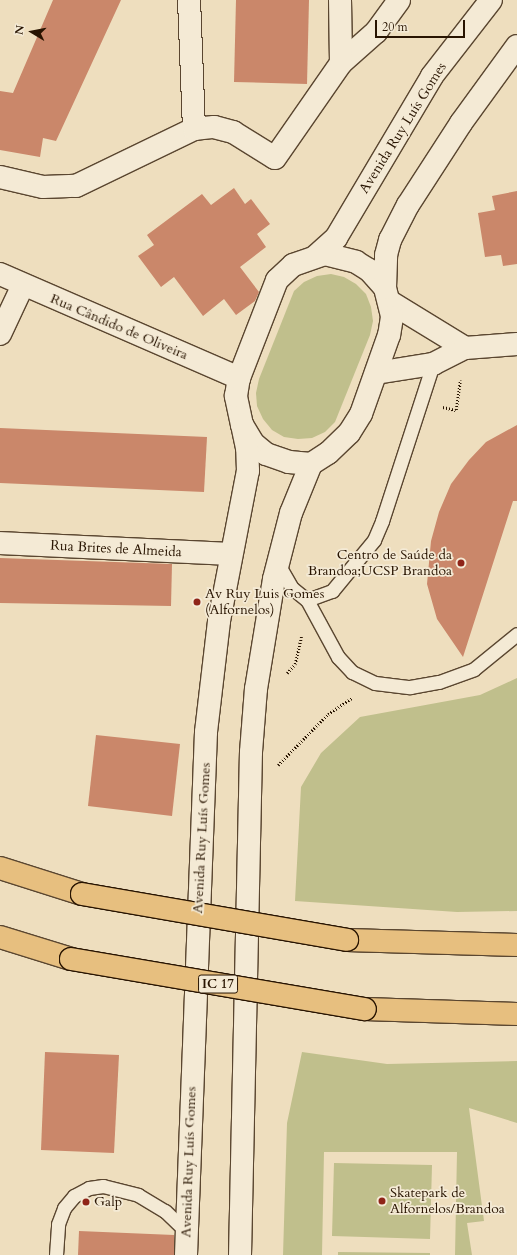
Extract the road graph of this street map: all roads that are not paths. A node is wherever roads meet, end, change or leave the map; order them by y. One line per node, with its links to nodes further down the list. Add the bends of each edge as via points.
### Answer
1 (189, 0): 7 (street)
2 (340, 0): 6 (street)
3 (399, 0): 6 (street, via 376,32)
4 (491, 0): 9 (street, Avenida Ruy Luís Gomes, via 432,76 336,238)
5 (517, 46): 12 (street, via 461,123 408,204 390,240 386,255)
6 (341, 63): 7 (street, via 275,158 233,132 214,127)
7 (194, 129): 8 (street, via 76,186 43,186)
8 (0, 177)
9 (316, 256): 12 (street, via 338,256 356,262 369,270); 18 (street, Avenida Ruy Luís Gomes, via 293,265 277,280)
10 (0, 274): 11 (street, Rua Cândido de Oliveira)
11 (23, 285): 13 (street); 18 (street, Rua Cândido de Oliveira)
12 (388, 295): 15 (street); 17 (street, via 392,317 389,335)
13 (0, 334)
14 (517, 344): 15 (street)
15 (465, 348): 16 (street)
16 (433, 364): 17 (street); 24 (lane, via 374,540 332,591)
17 (376, 373): 20 (street, via 361,414 349,433 328,453)
18 (239, 378): 19 (street, Avenida Ruy Luís Gomes, via 236,396)
19 (242, 425): 20 (street, via 253,443 266,454 289,462); 22 (street, Avenida Ruy Luís Gomes, via 248,471)
20 (311, 464): 23 (street, via 291,514)
21 (0, 543): 22 (street, Rua Brites de Almeida)
22 (231, 554): 30 (street, Avenida Ruy Luís Gomes, via 214,657 206,732)
23 (278, 564): 24 (lane, via 292,588); 33 (street, via 256,689 251,752)
24 (307, 600): 25 (lane, via 338,657 352,672 375,683 410,687 439,682 474,669)
25 (517, 634)
26 (0, 868): 28 (highway, bridge, via 82,894 347,940)
27 (0, 937): 29 (highway, IC 17, bridge, via 71,959 365,1009)
28 (517, 945)
29 (517, 1014)
30 (187, 1232): 31 (lane, via 165,1211 138,1194 102,1186 89,1188 74,1196 64,1208 58,1224); 32 (street, Avenida Ruy Luís Gomes)
31 (56, 1255)
32 (186, 1255)
33 (240, 1255)

